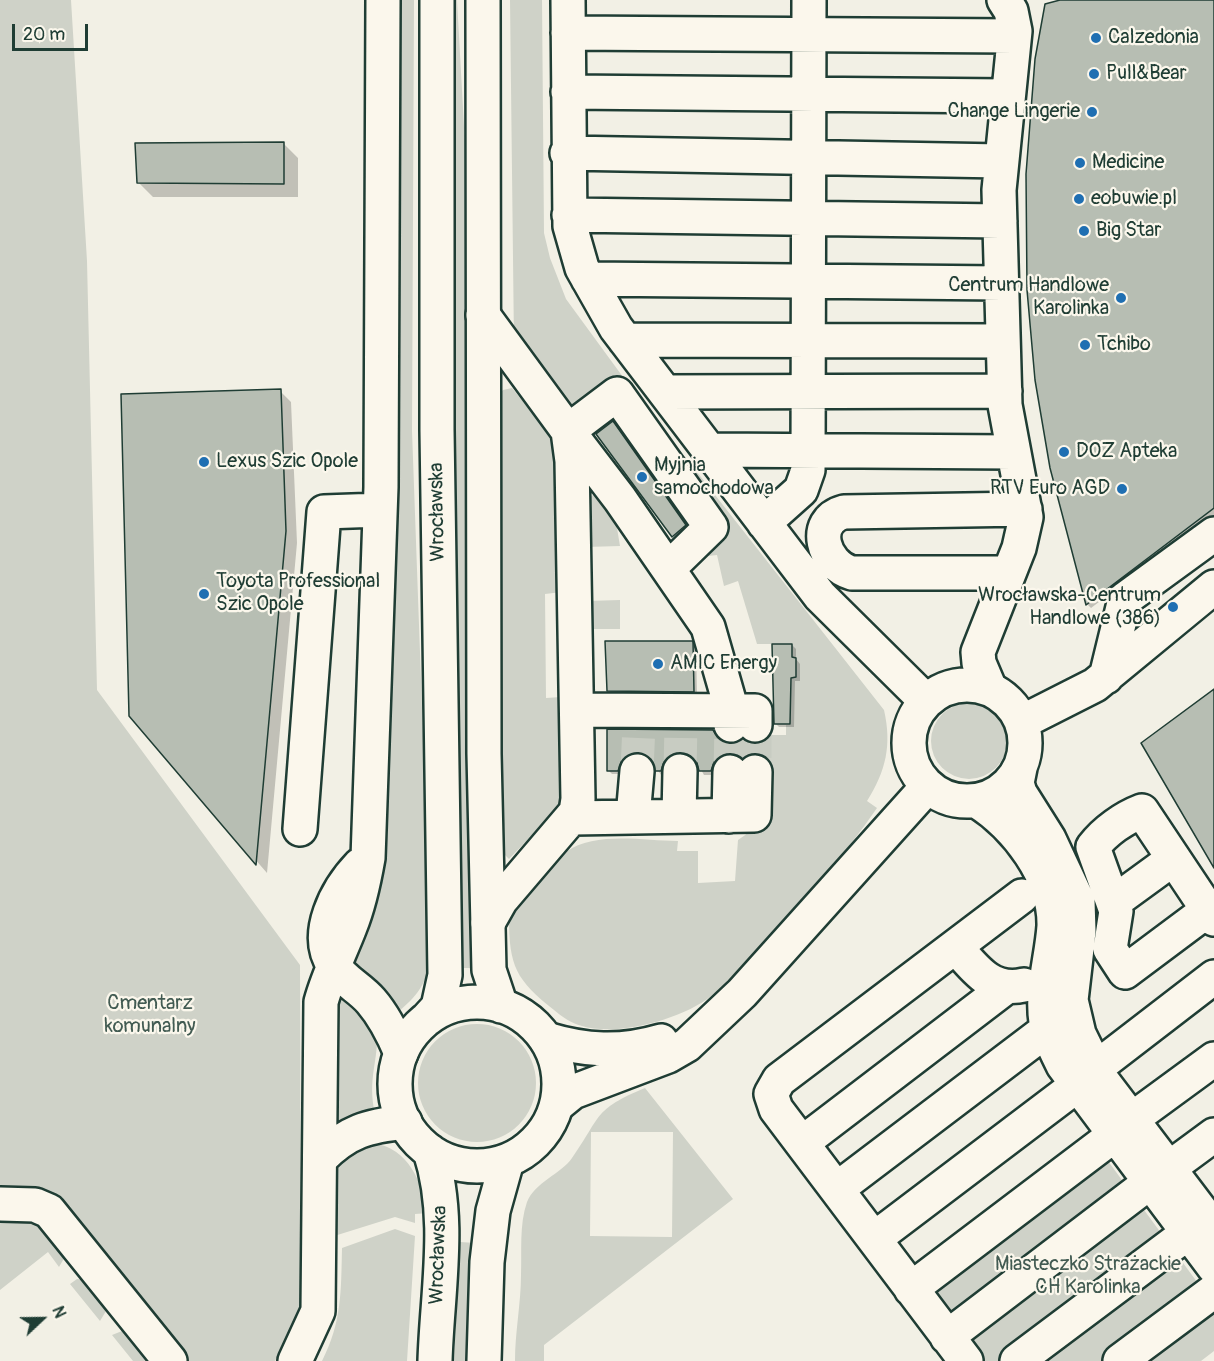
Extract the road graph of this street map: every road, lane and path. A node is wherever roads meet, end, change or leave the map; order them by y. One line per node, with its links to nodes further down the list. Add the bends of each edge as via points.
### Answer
1 (383, 0): 34 (street)
2 (437, 0): 66 (street, Wrocławska, via 436,430 445,975 438,1007)
3 (483, 0): 22 (street)
4 (568, 0): 7 (street)
5 (809, 0): 8 (street)
6 (1004, 0): 9 (street, via 1014,21)
7 (568, 33): 8 (street); 10 (street)
8 (809, 35): 9 (street); 11 (street)
9 (1014, 36): 12 (street)
10 (568, 92): 11 (street); 13 (street)
11 (809, 94): 12 (street); 14 (street)
12 (1007, 96): 15 (street)
13 (567, 153): 14 (street); 16 (street)
14 (809, 158): 15 (street); 17 (street)
15 (1001, 161): 18 (street)
16 (569, 214): 17 (street); 19 (street, via 574,246)
17 (808, 218): 18 (street); 20 (street)
18 (1000, 220): 21 (street)
19 (588, 279): 20 (street); 23 (street)
20 (808, 281): 21 (street); 24 (street)
21 (1002, 283): 25 (street)
22 (483, 315): 29 (street); 59 (street)
23 (625, 340): 24 (street); 27 (street)
24 (808, 341): 25 (street); 28 (street)
25 (1003, 341): 26 (street)
26 (1005, 391): 28 (street); 32 (street)
27 (665, 392): 28 (street); 30 (street)
28 (808, 392): 31 (street)
29 (568, 431): 37 (street); 37 (street, via 617,394 711,527); 43 (street)
30 (709, 450): 31 (street); 35 (street)
31 (808, 450): 32 (street); 35 (street, via 807,478 801,490)
32 (1013, 452): 33 (street)
33 (1025, 508): 38 (street, via 1025,528); 38 (street, via 844,512 827,521 824,531 828,555 852,573)
34 (380, 510): 54 (street, via 324,512); 62 (street, via 368,858 352,874 330,910 327,946)
35 (764, 523): 42 (street, via 820,596)
36 (1214, 534): 40 (street, via 1125,599)
37 (669, 568): 43 (street, via 708,627 743,718 639,718)
38 (1008, 573): 41 (street, via 978,652)
39 (1214, 587): 40 (street)
40 (1106, 677): 44 (street)
41 (990, 689): 42 (street, via 954,686); 44 (street, via 1014,708)
42 (926, 701): 49 (street, via 914,716 909,753 916,772)
43 (578, 710): 53 (street, via 578,799)
44 (1022, 722): 45 (street, via 1025,753)
45 (1020, 768): 50 (street, via 1005,788); 68 (street, via 1020,793 1049,839 1078,901 1079,931)
46 (637, 771): 52 (street)
47 (680, 771): 51 (street)
48 (743, 772): 51 (street, via 741,816)
49 (928, 786): 50 (street, via 946,798); 67 (street, via 742,993)
50 (977, 801): 61 (street, via 1007,823 1045,883 1054,923)
51 (679, 816): 52 (street)
52 (633, 817): 53 (street)
53 (573, 818): 59 (street, via 501,900)
54 (300, 829)
55 (1173, 859): 57 (street); 57 (street, via 1142,811 1130,816 1093,847); 58 (street)
56 (1022, 896): 60 (street)
57 (1114, 902): 58 (street, via 1110,949 1125,972)
58 (1211, 915)
59 (488, 923): 65 (street, via 489,969)
60 (957, 947): 64 (street, via 986,979); 79 (street, via 779,1080 773,1088 772,1101)
61 (1049, 963): 64 (street, via 1033,981); 68 (street, via 1045,1007)
62 (333, 964): 70 (street, via 370,999); 81 (street, via 321,1002)
63 (1214, 977): 72 (street)
64 (1005, 988): 79 (street)
65 (501, 1006): 66 (street, via 455,1005); 69 (street, via 526,1019)
66 (427, 1019): 70 (street)
67 (708, 1025): 69 (street, via 639,1047 609,1051 577,1048); 74 (street, via 668,1056 590,1084)
68 (1064, 1032): 72 (street); 73 (street, via 1063,1065); 85 (street); 87 (street)
69 (546, 1039): 74 (street, via 558,1071)
70 (401, 1053): 76 (street, via 396,1095)
71 (1214, 1059): 75 (street)
72 (1101, 1064): 75 (street)
73 (1076, 1086): 78 (street); 88 (street)
74 (556, 1105): 82 (street, via 538,1139)
75 (1139, 1114): 83 (street)
76 (405, 1122): 80 (street); 81 (street, via 379,1125 340,1139)
77 (1214, 1135): 83 (street)
78 (1113, 1136): 84 (street); 90 (street)
79 (802, 1143): 85 (street)
80 (430, 1151): 82 (street, via 444,1159 475,1166); 95 (street, Wrocławska, via 439,1180 442,1211)
81 (321, 1158): 94 (street, via 318,1311)
82 (507, 1161): 96 (street, via 487,1262)
83 (1176, 1163): 87 (street)
84 (1149, 1183): 87 (street); 92 (street)
85 (837, 1189): 88 (street)
86 (0, 1204): 93 (street, via 35,1205 49,1211)
87 (1202, 1218): 89 (street); 91 (street); 97 (street)
88 (874, 1239): 90 (street)
89 (1214, 1267)
90 (911, 1289): 92 (street)
91 (1214, 1291): 98 (street)
92 (956, 1349)
93 (170, 1361)
94 (295, 1361)
95 (435, 1361)
96 (484, 1361)
97 (1017, 1361)
98 (1120, 1361)

